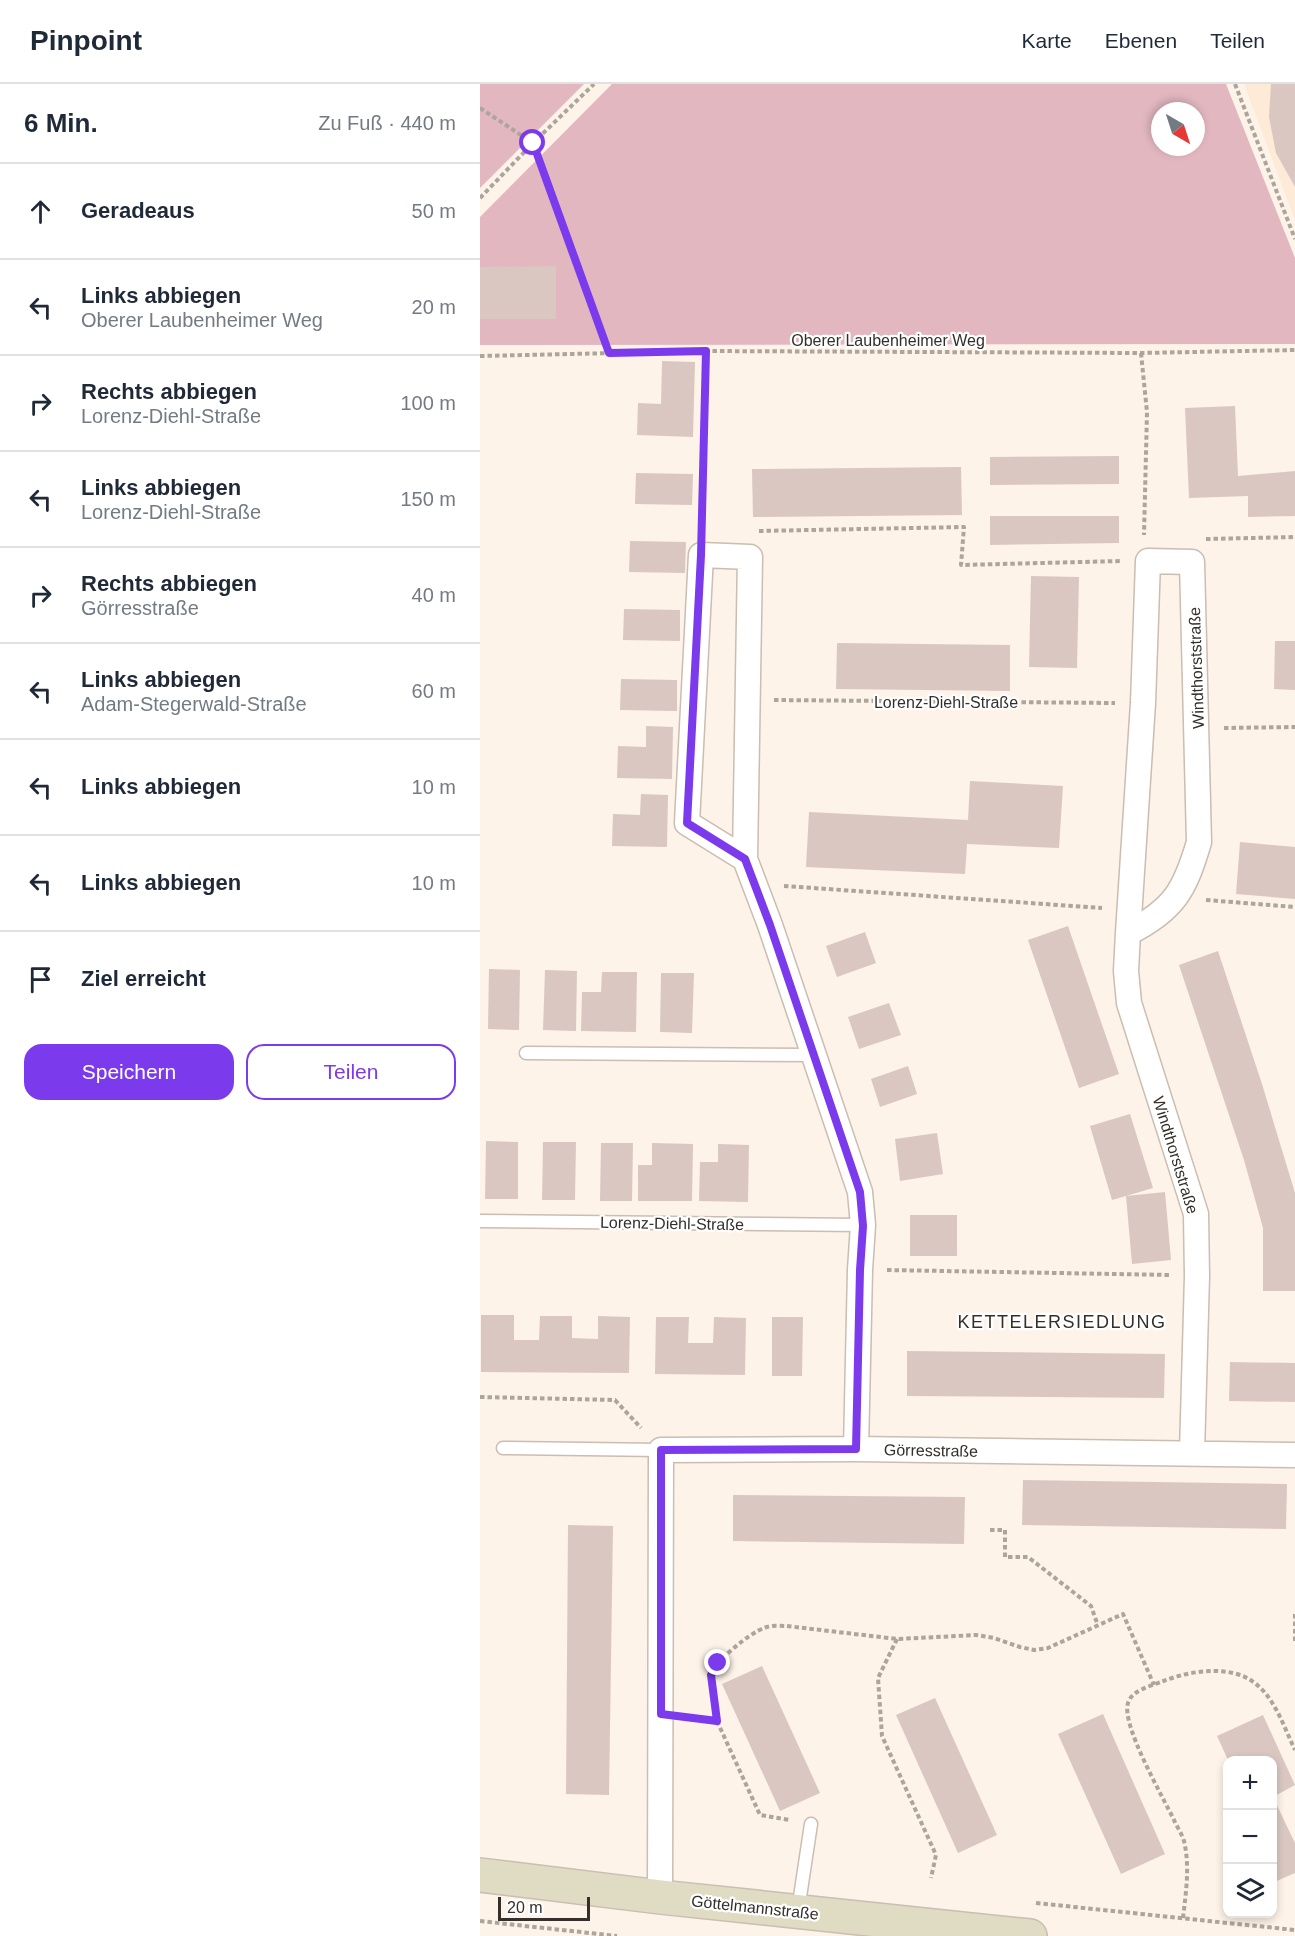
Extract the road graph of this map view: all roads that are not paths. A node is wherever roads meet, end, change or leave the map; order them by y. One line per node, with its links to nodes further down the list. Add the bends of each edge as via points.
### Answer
1 (745, 859): 1 (street, via 750,557 701,555 687,823); 4 (street)
2 (1129, 922): 2 (street, Windthorststraße, via 1148,561 1192,562 1199,842 1190,873 1176,897 1148,923); 10 (street, Windthorststraße, via 1129,1003 1196,1214)
3 (526, 1053): 4 (lane)
4 (814, 1055): 6 (street, via 860,1192)
5 (480, 1221): 6 (lane, Lorenz-Diehl-Straße)
6 (863, 1226): 8 (street)
7 (503, 1448): 9 (lane)
8 (856, 1449): 9 (street, Görresstraße); 10 (street, Görresstraße)
9 (661, 1450): 14 (street)
10 (1192, 1453): 11 (street, Görresstraße)
11 (1295, 1455)
12 (812, 1824): 15 (lane)
13 (480, 1875): 14 (street, Göttelmannstraße)
14 (660, 1897): 15 (street, Göttelmannstraße)
15 (798, 1911): 16 (street, Göttelmannstraße)
16 (1030, 1936)

